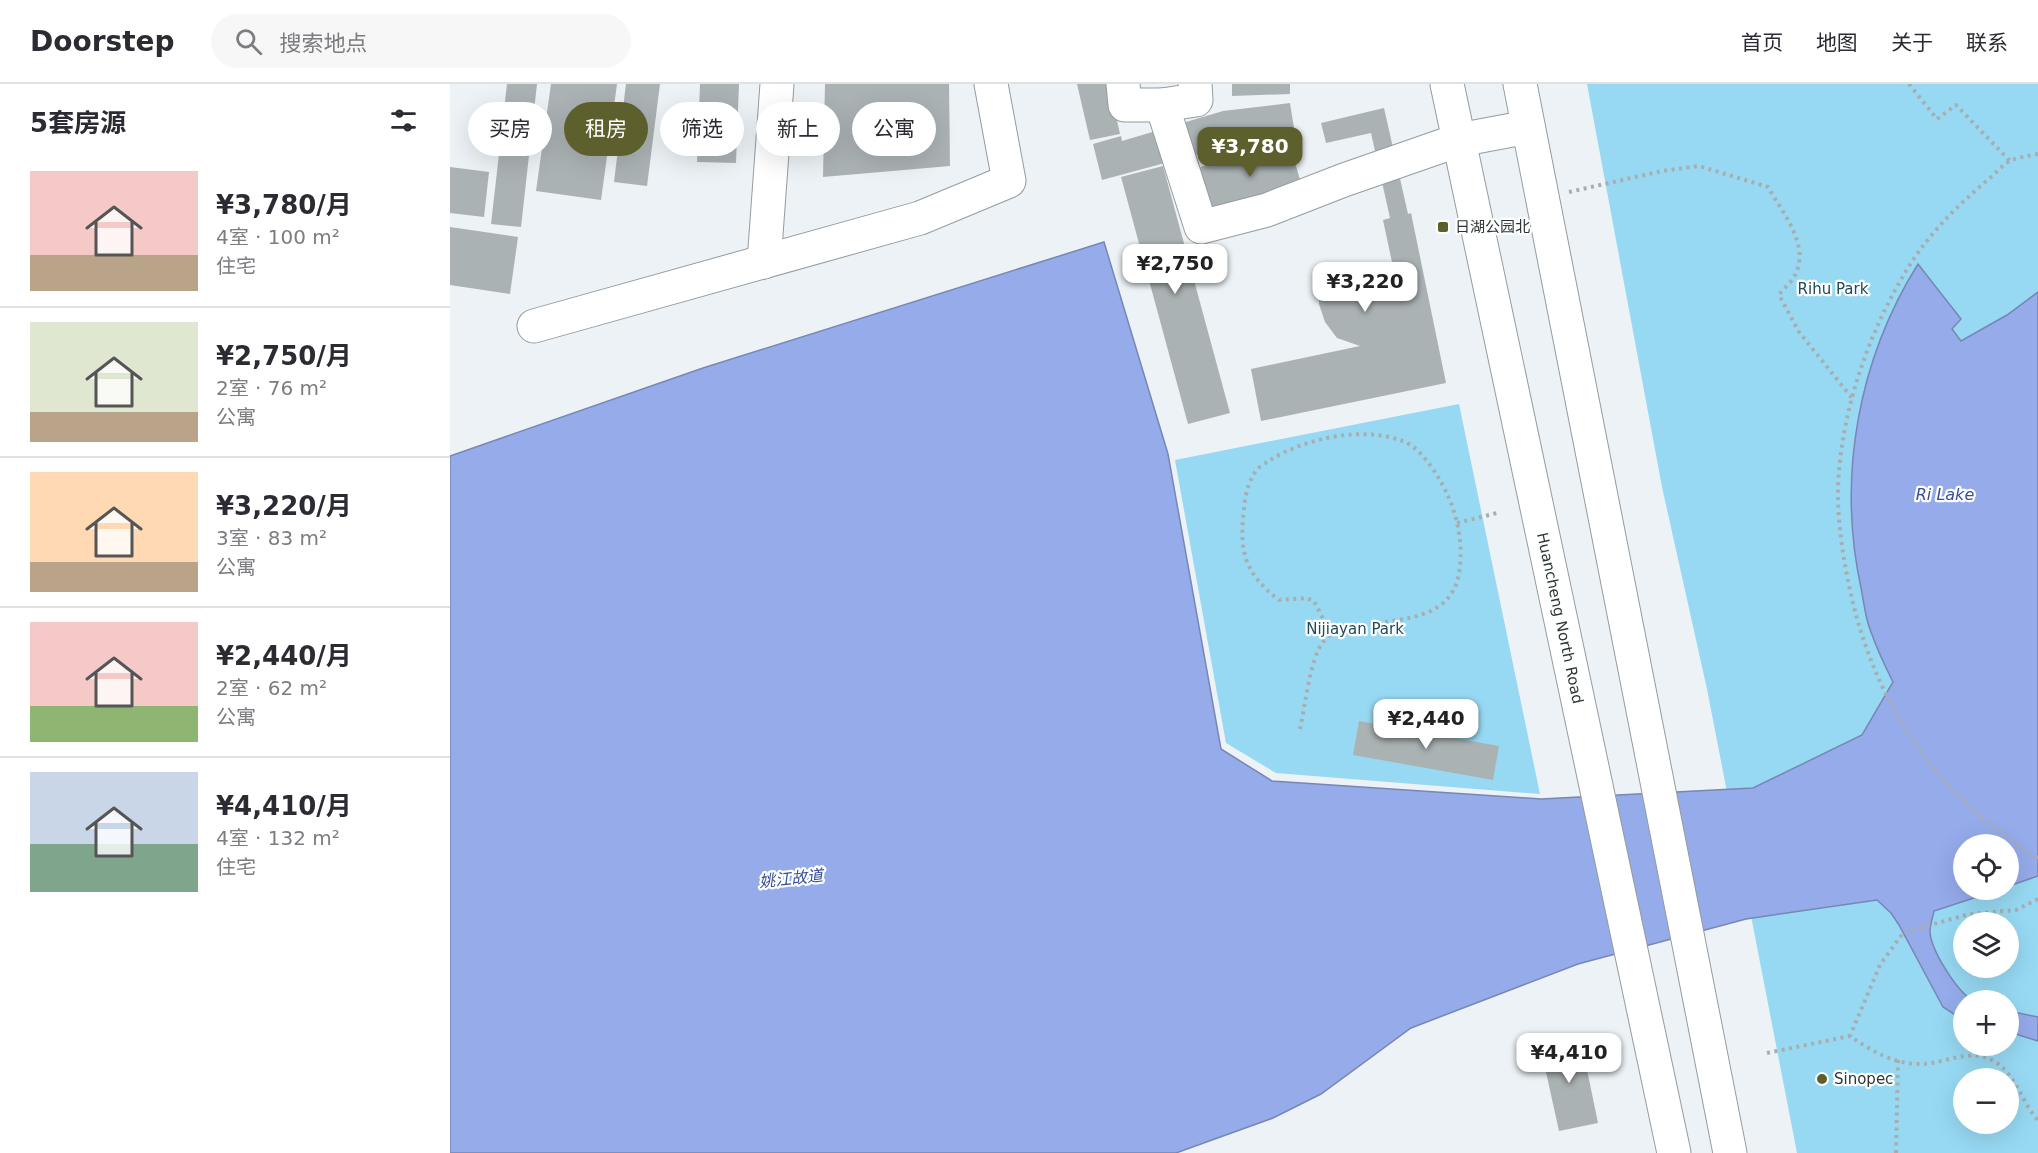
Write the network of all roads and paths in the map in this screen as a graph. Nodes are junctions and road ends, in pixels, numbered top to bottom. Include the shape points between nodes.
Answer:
1 (777, 84) edge
2 (991, 84) edge
3 (1123, 84) edge
4 (1195, 84) edge
5 (1447, 84) edge
6 (1520, 84) edge
7 (1909, 84) edge
8 (1162, 105) junction
9 (1528, 128) junction
10 (1459, 140) junction
11 (2038, 154) edge
12 (2010, 161) junction
13 (1542, 200) junction
14 (764, 262) junction
15 (534, 326) dead end
16 (1853, 399) junction
17 (1497, 513) dead end
18 (1457, 523) junction
19 (1331, 634) junction
20 (1300, 729) dead end
21 (2038, 858) edge
22 (2038, 899) edge
23 (1850, 1036) junction
24 (1767, 1053) dead end
25 (1898, 1060) junction
26 (2038, 1119) edge
27 (1674, 1153) edge
28 (1730, 1153) edge
29 (1896, 1153) edge

1 - 14 main road
2 - 14 main road via 1010,181 920,218
3 - 8 main road via 1125,105
4 - 8 main road via 1196,100
5 - 10 main road, Huancheng North Road
6 - 9 main road
7 - 12 path via 1937,119 1956,105
8 - 10 main road via 1202,226 1267,210
9 - 10 main road
9 - 13 main road
10 - 27 main road, Huancheng North Road
11 - 12 path
12 - 16 path via 1965,200 1918,251 1887,302 1863,360
13 - 16 path via 1699,166 1768,187 1798,239 1795,276 1779,295 1799,332
13 - 28 main road
14 - 15 main road
16 - 21 path via 1839,471 1840,534 1849,587 1878,682 1902,726 1974,811
17 - 18 path
18 - 19 path via 1457,582 1443,604 1427,613
18 - 19 path via 1438,474 1407,443 1379,435 1341,436 1288,449 1256,470 1245,494 1240,540 1245,560 1266,590 1279,600 1314,601
19 - 20 path via 1322,642 1311,675
22 - 23 path via 2016,910 1969,914 1903,933 1880,965
23 - 24 path
23 - 25 path via 1879,1056
25 - 26 path via 1930,1064 1968,1055 1993,1060 2011,1077
25 - 29 path

